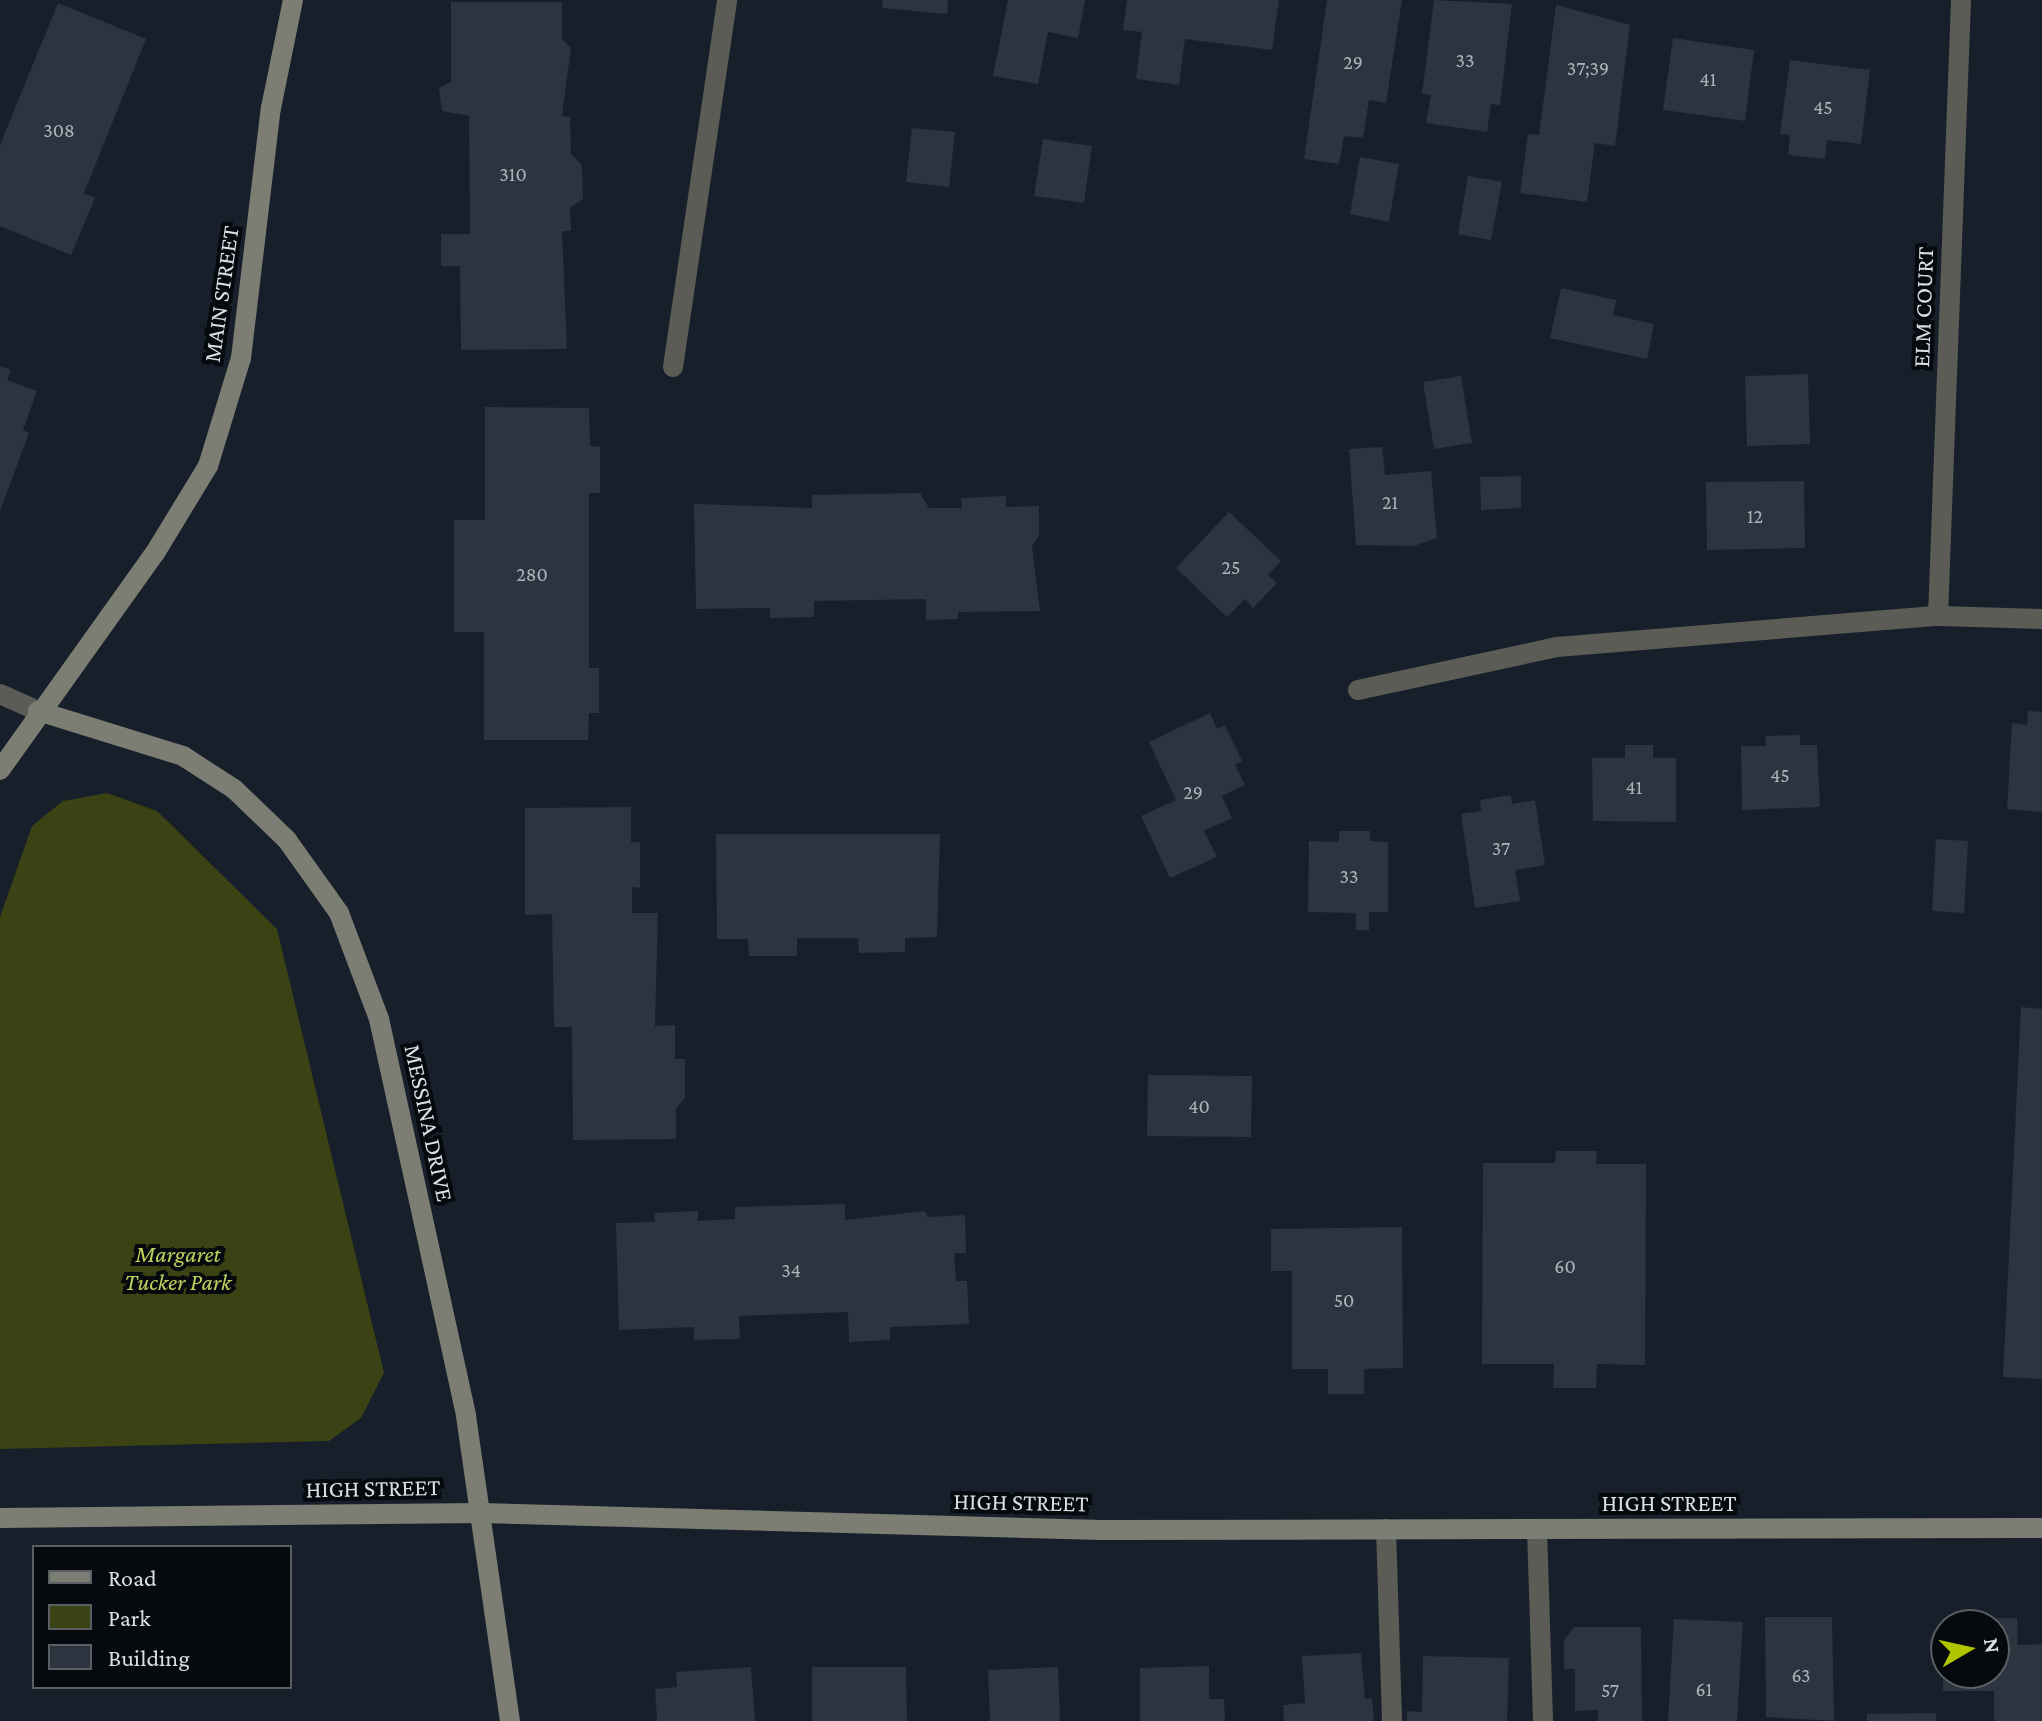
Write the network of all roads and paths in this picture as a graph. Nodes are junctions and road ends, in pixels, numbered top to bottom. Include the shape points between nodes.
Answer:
1 (293, 0) edge
2 (727, 0) edge
3 (1961, 0) edge
4 (673, 367) dead end
5 (1938, 616) junction
6 (2042, 619) edge
7 (1358, 690) dead end
8 (0, 694) edge
9 (38, 711) junction
10 (0, 770) edge
11 (481, 1513) junction
12 (0, 1518) edge
13 (2042, 1528) edge
14 (1386, 1529) junction
15 (1537, 1529) junction
16 (510, 1721) edge
17 (1392, 1721) edge
18 (1543, 1721) edge

1 - 9 main road, MAIN STREET via 271,108 241,358 208,466 155,553
2 - 4 street
3 - 5 street, ELM COURT
5 - 6 street
5 - 7 street via 1557,647
8 - 9 street
9 - 10 main road, MAIN STREET
9 - 11 main road, MESSINA DRIVE via 183,756 234,789 287,840 339,913 379,1019 466,1416
11 - 12 main road, HIGH STREET
11 - 14 main road, HIGH STREET via 990,1528
11 - 16 main road, MESSINA DRIVE
13 - 15 main road, HIGH STREET
14 - 15 main road, HIGH STREET
14 - 17 street
15 - 18 street

